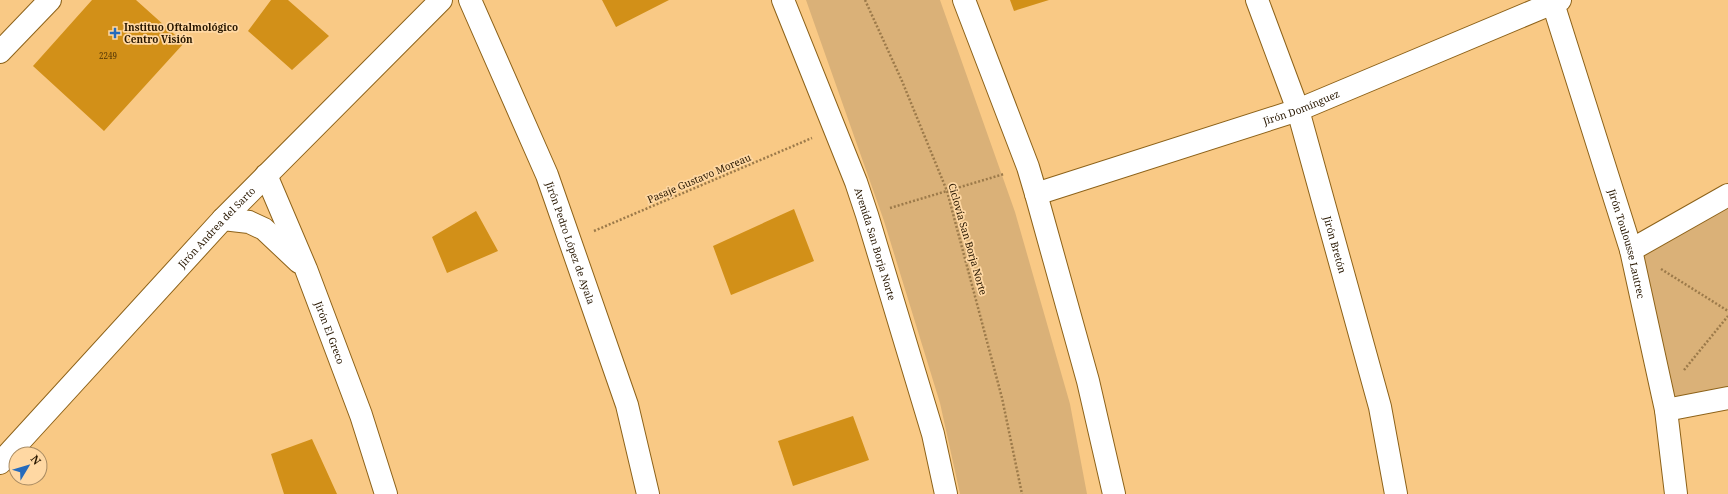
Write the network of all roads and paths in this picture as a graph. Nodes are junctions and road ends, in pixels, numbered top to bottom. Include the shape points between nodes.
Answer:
1 (50, 0) edge
2 (441, 0) edge
3 (470, 0) edge
4 (784, 0) edge
5 (865, 0) edge
6 (964, 0) edge
7 (1257, 0) edge
8 (1555, 1) edge
9 (0, 52) edge
10 (1298, 110) junction
11 (835, 129) junction
12 (1028, 167) junction
13 (266, 175) junction
14 (947, 191) junction
15 (1036, 194) junction
16 (1728, 195) edge
17 (867, 215) junction
18 (224, 219) junction
19 (570, 241) junction
20 (1631, 250) junction
21 (306, 269) junction
22 (1728, 311) edge
23 (1728, 316) edge
24 (1728, 398) edge
25 (1665, 403) junction
26 (0, 463) edge
27 (386, 494) edge
28 (648, 494) edge
29 (946, 494) edge
30 (1022, 494) edge
31 (1114, 494) edge
32 (1396, 494) edge
33 (1676, 494) edge

1 - 9 street
2 - 13 street, Jirón Andrea del Sarto
3 - 19 street, Jirón Pedro López de Ayala via 547,175
4 - 11 street, Avenida San Borja Norte
5 - 14 path, Ciclovía San Borja Norte via 902,81
6 - 12 street
7 - 10 street, Jirón Bretón
8 - 10 street, Jirón Domínguez
8 - 20 street, Jirón Toulousse Lautrec
10 - 15 street, Jirón Domínguez
10 - 32 street, Jirón Bretón via 1380,407
11 - 17 street, Avenida San Borja Norte
11 - 19 path, Pasaje Gustavo Moreau
12 - 14 path
12 - 15 street
13 - 18 street, Jirón Andrea del Sarto
13 - 21 street, Jirón El Greco
14 - 17 path
14 - 30 path, Ciclovía San Borja Norte via 1002,398
15 - 31 street via 1088,380
16 - 20 street
17 - 29 street, Avenida San Borja Norte via 933,434
18 - 21 street via 249,222 264,229
18 - 26 street, Jirón Andrea del Sarto
19 - 28 street, Jirón Pedro López de Ayala via 627,405
20 - 22 path
20 - 25 street, Jirón Toulousse Lautrec
21 - 27 street, Jirón El Greco via 361,414
23 - 25 path
24 - 25 street
25 - 33 street, Jirón Toulousse Lautrec

